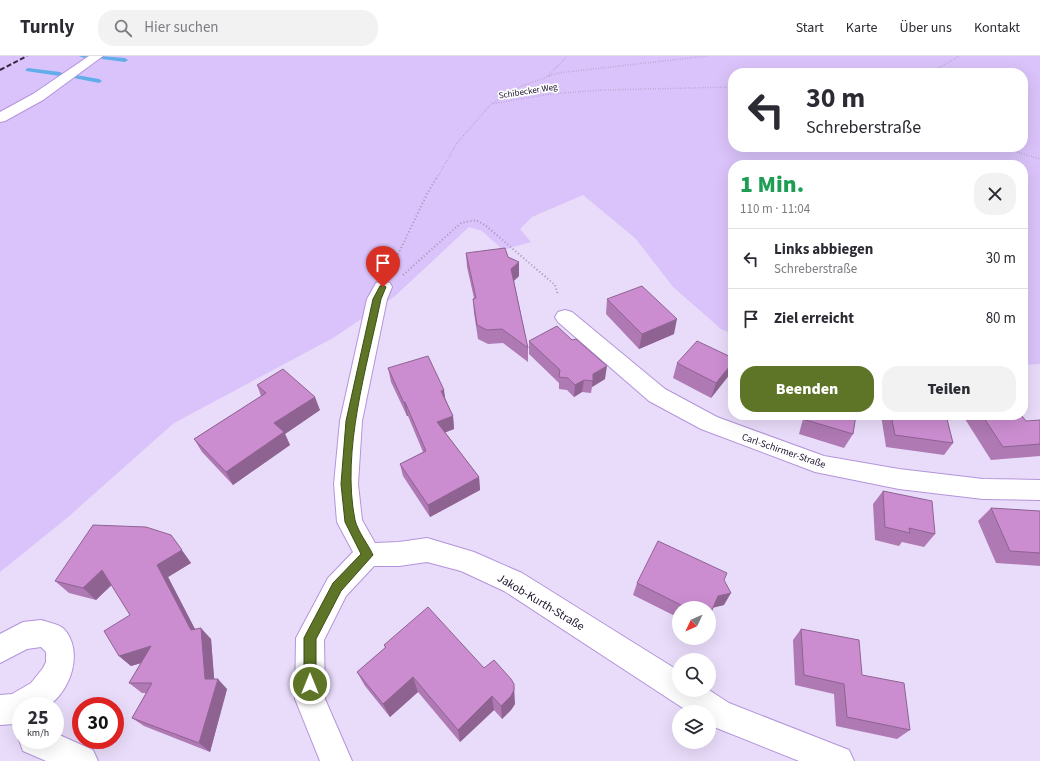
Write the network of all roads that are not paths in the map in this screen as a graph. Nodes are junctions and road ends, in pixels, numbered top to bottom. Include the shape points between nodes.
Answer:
1 (97, 56) edge
2 (0, 118) edge
3 (380, 293) road end
4 (565, 317) road end
5 (1040, 490) edge
6 (368, 555) junction
7 (0, 649) edge
8 (672, 684) edge
9 (36, 697) edge
10 (693, 697) edge
11 (55, 749) edge
12 (82, 761) edge
13 (336, 761) edge
14 (838, 761) edge

1 - 2 street via 38,97
3 - 6 street via 351,421 346,484 350,522
4 - 5 street, Carl-Schirmer-Straße via 657,395 709,423 823,465 892,478 982,489
6 - 8 street, Jakob-Kurth-Straße via 427,550 465,560 513,582
6 - 13 street via 337,587 310,638 310,699
7 - 9 street via 26,634 40,633 51,636 59,644 62,655 59,668 53,680
10 - 14 street via 719,714
11 - 12 street

